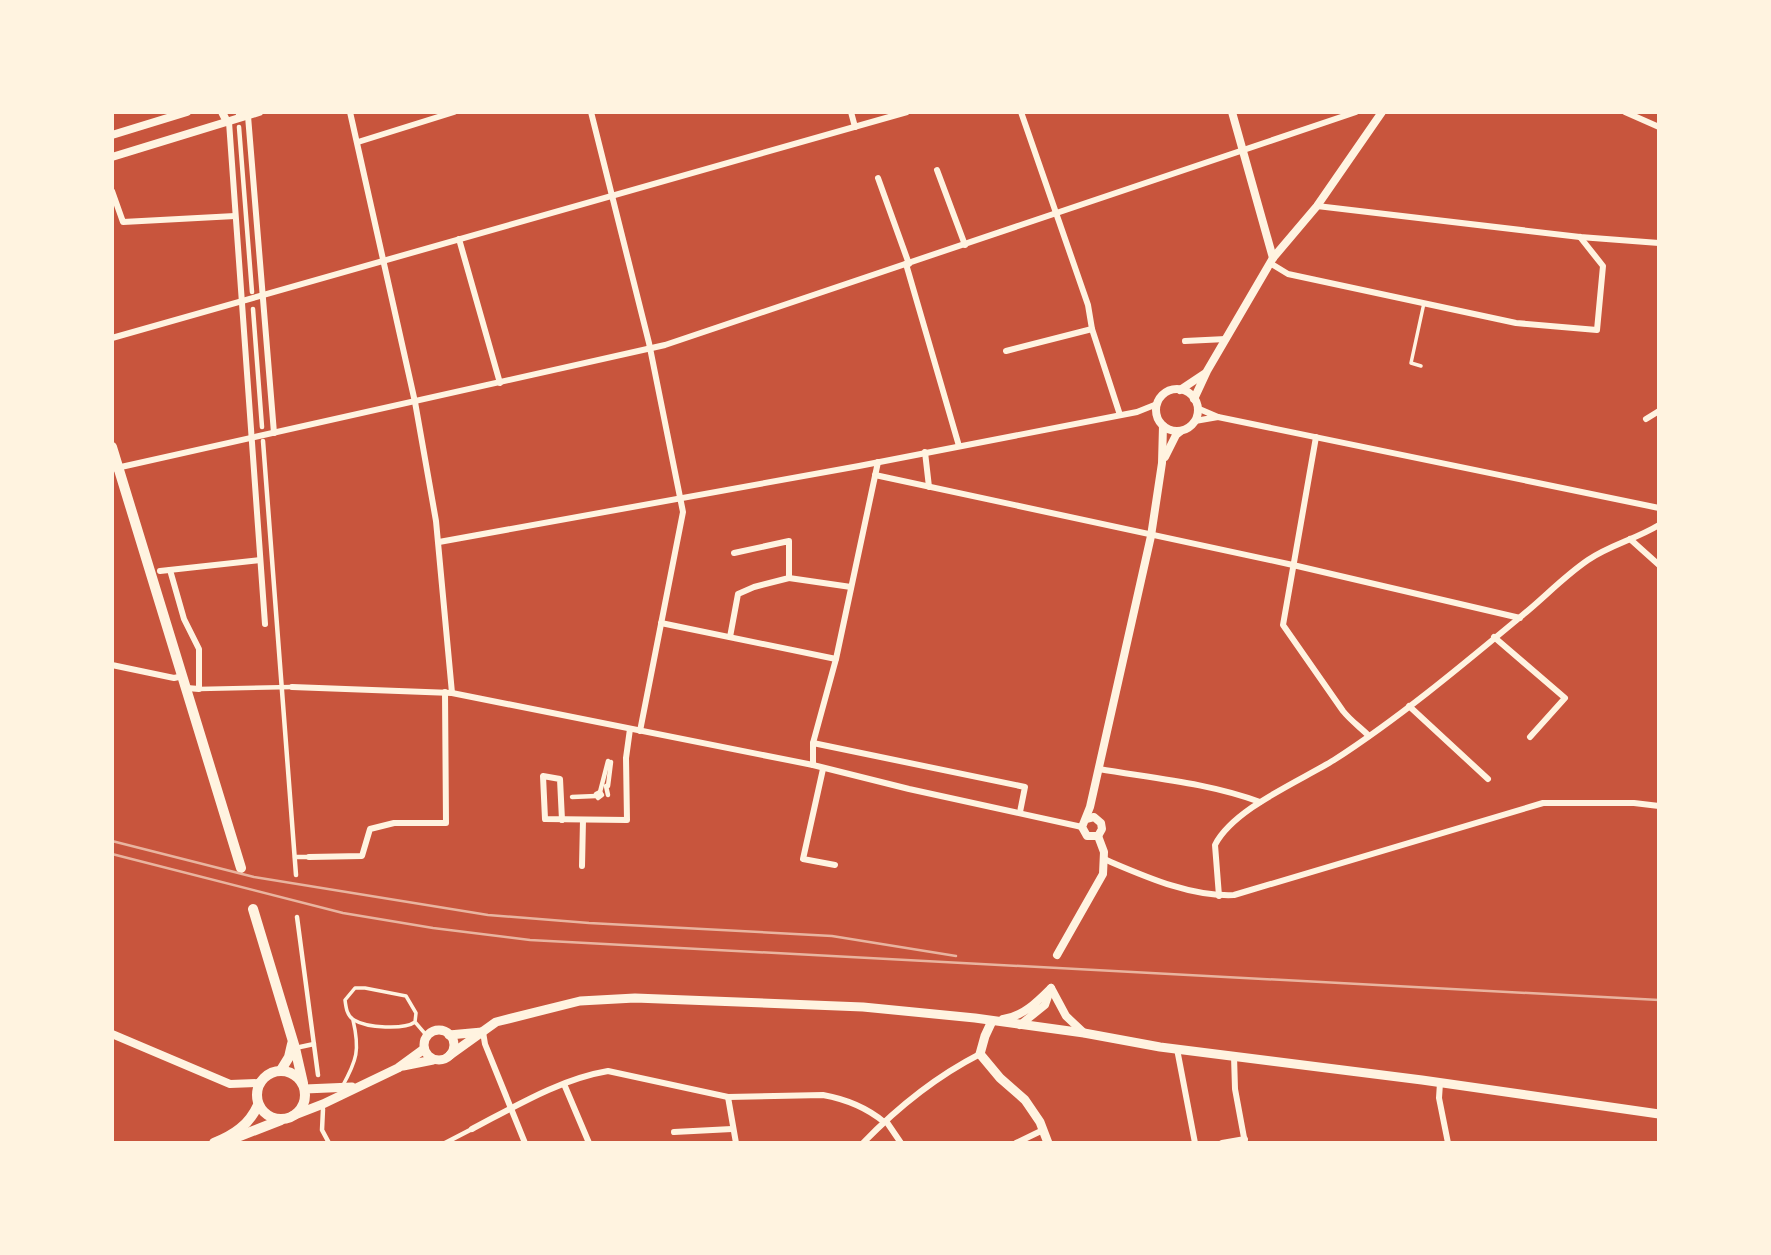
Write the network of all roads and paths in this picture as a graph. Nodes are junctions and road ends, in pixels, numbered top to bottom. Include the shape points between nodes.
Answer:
1 (187, 112) edge
2 (222, 112) edge
3 (350, 112) edge
4 (454, 112) edge
5 (591, 112) edge
6 (850, 112) edge
7 (907, 112) edge
8 (1021, 112) edge
9 (1232, 112) edge
10 (1356, 112) edge
11 (1382, 112) edge
12 (1625, 112) edge
13 (252, 114) edge
14 (228, 122) junction
15 (239, 127) dead end
16 (855, 127) junction
17 (1659, 127) edge
18 (112, 135) edge
19 (358, 142) junction
20 (1242, 149) junction
21 (112, 157) edge
22 (937, 170) dead end
23 (878, 178) dead end
24 (112, 191) edge
25 (612, 196) junction
26 (1317, 206) junction
27 (1057, 213) junction
28 (235, 216) junction
29 (1580, 237) junction
30 (459, 239) junction
31 (1659, 243) edge
32 (965, 245) junction
33 (384, 260) junction
34 (1271, 261) junction
35 (907, 264) junction
36 (252, 292) dead end
37 (263, 295) junction
38 (242, 301) junction
39 (1424, 303) junction
40 (253, 309) dead end
41 (1092, 329) junction
42 (112, 338) edge
43 (1226, 339) junction
44 (1185, 341) dead end
45 (650, 349) junction
46 (1006, 351) dead end
47 (1421, 366) dead end
48 (1207, 371) junction
49 (500, 383) junction
50 (1180, 390) junction
51 (1194, 399) junction
52 (415, 402) junction
53 (1157, 404) junction
54 (1197, 408) junction
55 (1659, 411) edge
56 (1120, 415) junction
57 (1217, 416) junction
58 (1646, 419) dead end
59 (1195, 421) junction
60 (1164, 426) junction
61 (262, 427) dead end
62 (1181, 431) junction
63 (274, 433) junction
64 (1316, 437) junction
65 (251, 438) junction
66 (263, 441) dead end
67 (959, 446) junction
68 (112, 447) edge
69 (925, 453) junction
70 (878, 462) junction
71 (1162, 463) junction
72 (115, 468) edge
73 (875, 475) junction
74 (929, 487) junction
75 (681, 499) junction
76 (1659, 508) edge
77 (1659, 525) edge
78 (1151, 536) junction
79 (1630, 539) junction
80 (439, 542) junction
81 (734, 553) dead end
82 (260, 560) junction
83 (1293, 565) junction
84 (1659, 565) edge
85 (170, 570) junction
86 (160, 571) dead end
87 (789, 579) junction
88 (851, 587) junction
89 (1520, 618) junction
90 (661, 623) junction
91 (265, 624) dead end
92 (730, 637) junction
93 (1494, 637) junction
94 (836, 659) junction
95 (112, 665) edge
96 (183, 676) junction
97 (282, 687) junction
98 (292, 687) joint
99 (187, 688) junction
100 (199, 689) junction
101 (449, 693) junction
102 (1409, 706) junction
103 (630, 729) junction
104 (640, 731) junction
105 (1369, 736) junction
106 (1530, 737) dead end
107 (813, 743) junction
108 (609, 761) dead end
109 (813, 765) junction
110 (823, 769) junction
111 (1099, 769) junction
112 (1488, 779) dead end
113 (1095, 787) junction
114 (603, 793) junction
115 (572, 797) dead end
116 (1260, 802) junction
117 (1659, 806) edge
118 (599, 807) dead end
119 (1020, 812) junction
120 (1097, 818) junction
121 (562, 820) junction
122 (583, 820) junction
123 (1084, 823) junction
124 (1098, 836) junction
125 (309, 857) joint
126 (295, 858) junction
127 (1108, 861) junction
128 (835, 865) dead end
129 (582, 866) dead end
130 (241, 868) dead end
131 (296, 875) dead end
132 (1219, 896) junction
133 (253, 909) dead end
134 (297, 917) dead end
135 (1057, 955) dead end
136 (1051, 988) junction
137 (353, 1020) junction
138 (992, 1021) junction
139 (415, 1022) junction
140 (1020, 1025) junction
141 (484, 1032) junction
142 (1084, 1033) junction
143 (112, 1034) edge
144 (449, 1035) junction
145 (427, 1036) junction
146 (296, 1044) junction
147 (314, 1044) junction
148 (424, 1049) junction
149 (1177, 1049) junction
150 (980, 1054) junction
151 (450, 1055) junction
152 (1234, 1056) junction
153 (433, 1060) junction
154 (398, 1068) junction
155 (281, 1070) junction
156 (318, 1074) dead end
157 (259, 1083) junction
158 (1440, 1083) junction
159 (564, 1084) junction
160 (304, 1086) junction
161 (357, 1086) junction
162 (341, 1087) junction
163 (728, 1097) junction
164 (258, 1105) junction
165 (511, 1108) junction
166 (323, 1109) dead end
167 (1659, 1114) edge
168 (289, 1117) junction
169 (885, 1121) junction
170 (472, 1129) joint
171 (732, 1129) junction
172 (1043, 1130) junction
173 (674, 1132) dead end
174 (1245, 1141) edge
175 (214, 1143) edge
176 (222, 1143) edge
177 (329, 1143) edge
178 (445, 1143) edge
179 (525, 1143) edge
180 (589, 1143) edge
181 (736, 1143) edge
182 (863, 1143) edge
183 (901, 1143) edge
184 (1016, 1143) edge
185 (1048, 1143) edge
186 (1195, 1143) edge
187 (1222, 1143) edge
188 (1448, 1143) edge

1 - 18 street
2 - 14 street
3 - 19 street
4 - 19 street
5 - 25 street
6 - 16 street
7 - 16 street
8 - 27 street
9 - 20 street
10 - 20 street
11 - 26 street
12 - 17 street
13 - 14 street
13 - 37 street
14 - 21 street
14 - 28 street
15 - 36 street
16 - 25 street
19 - 33 street
20 - 27 street
20 - 34 street
22 - 32 street
23 - 35 street
24 - 28 street via 123,222
25 - 30 street
25 - 45 street
26 - 29 street
26 - 34 street
27 - 32 street
27 - 41 street
28 - 38 street
29 - 31 street
29 - 39 street via 1603,266 1597,330 1516,323
30 - 33 street
30 - 49 street
32 - 35 street
33 - 37 street
33 - 52 street
34 - 39 street via 1288,274
34 - 43 street
35 - 45 street
35 - 67 street
37 - 38 street
37 - 63 street
38 - 42 street
38 - 65 street
39 - 47 lane via 1411,363
40 - 61 street
41 - 46 street
41 - 56 street
43 - 44 street
43 - 48 street
45 - 49 street
45 - 75 street
48 - 50 street
48 - 51 street
49 - 52 street
50 - 51 street
50 - 53 street via 1167,392
51 - 54 street
52 - 63 street
52 - 80 street
53 - 56 street
53 - 60 street via 1157,416
54 - 57 street
54 - 59 street
55 - 58 street
56 - 67 street
57 - 59 street
57 - 64 street
59 - 62 street
60 - 62 street
60 - 71 street
62 - 71 street
63 - 65 street
64 - 76 street
64 - 83 street
65 - 72 street
65 - 82 street
66 - 97 street
67 - 69 street
68 - 72 main road
69 - 70 street
69 - 74 street
70 - 73 street
70 - 75 street
71 - 78 street
72 - 96 main road
73 - 74 street
73 - 88 street
74 - 78 street
75 - 80 street
75 - 90 street via 683,522
77 - 79 street
78 - 83 street
78 - 111 street
79 - 84 street
79 - 89 street via 1612,545 1565,576
80 - 101 street
81 - 87 street via 789,541
82 - 85 street
82 - 91 street
83 - 89 street
83 - 105 street via 1283,625 1352,723
85 - 86 street
85 - 100 street via 198,649
87 - 88 street
87 - 92 street via 738,594
88 - 94 street
89 - 93 street
90 - 92 street
90 - 104 street
92 - 94 street
93 - 102 street
93 - 106 street via 1565,698
94 - 107 street
95 - 96 street
96 - 99 main road
97 - 98 street
97 - 100 street
97 - 126 street
98 - 101 street
99 - 100 street
99 - 130 main road
101 - 103 street
101 - 125 street via 446,823 383,824 370,829 362,856
102 - 105 street
102 - 112 street
103 - 104 street
103 - 122 street via 627,820
104 - 109 street
105 - 116 street
107 - 109 street
107 - 119 street via 1025,787
108 - 114 street
109 - 110 street
110 - 119 street
110 - 128 street via 803,859
111 - 113 street
111 - 116 street via 1180,782
113 - 120 street
113 - 123 street
114 - 115 street
114 - 118 street
116 - 132 street via 1215,845
117 - 132 street via 1543,803
119 - 123 street
120 - 123 street
120 - 124 street via 1102,826
121 - 121 street via 560,779 543,776 545,819
121 - 122 street
122 - 129 street
123 - 124 street via 1087,836
124 - 127 street
125 - 126 street
126 - 131 street
127 - 132 street via 1177,887
127 - 135 street
133 - 146 main road
134 - 147 street
136 - 138 street via 1018,1015
136 - 140 street via 1045,1005
136 - 142 street via 1066,1016
137 - 139 lane via 399,1028
137 - 139 lane via 345,1000 355,988 365,988 406,996 416,1013
137 - 162 lane via 358,1044 355,1065
138 - 140 main road
138 - 141 main road via 872,1007 609,998 496,1022
138 - 150 main road
139 - 145 lane
140 - 142 main road
141 - 144 main road
141 - 151 main road
141 - 165 street
142 - 149 main road
143 - 157 street via 234,1085
144 - 145 main road via 441,1031
144 - 151 main road via 454,1045
145 - 148 main road
146 - 147 street
146 - 155 main road
146 - 160 main road
147 - 156 street
148 - 153 main road
148 - 154 main road
149 - 152 main road
149 - 186 street
150 - 169 street
150 - 172 main road via 1025,1100
151 - 153 main road
152 - 158 main road
152 - 174 street
153 - 154 main road
154 - 161 main road
155 - 157 main road via 268,1073
155 - 160 main road via 291,1072
157 - 164 main road
158 - 167 main road
158 - 188 street
159 - 163 street via 608,1071
159 - 165 street
159 - 180 street
160 - 162 main road
160 - 168 main road via 304,1102
161 - 162 main road
161 - 168 main road
163 - 169 street via 823,1095 851,1102
163 - 171 street
164 - 168 main road via 272,1118
164 - 175 main road via 241,1129
165 - 170 street
165 - 179 street
166 - 177 street via 322,1130
168 - 176 main road
169 - 182 street
169 - 183 street
170 - 178 street
171 - 173 street
171 - 181 street
172 - 184 street
172 - 185 main road
174 - 187 street

